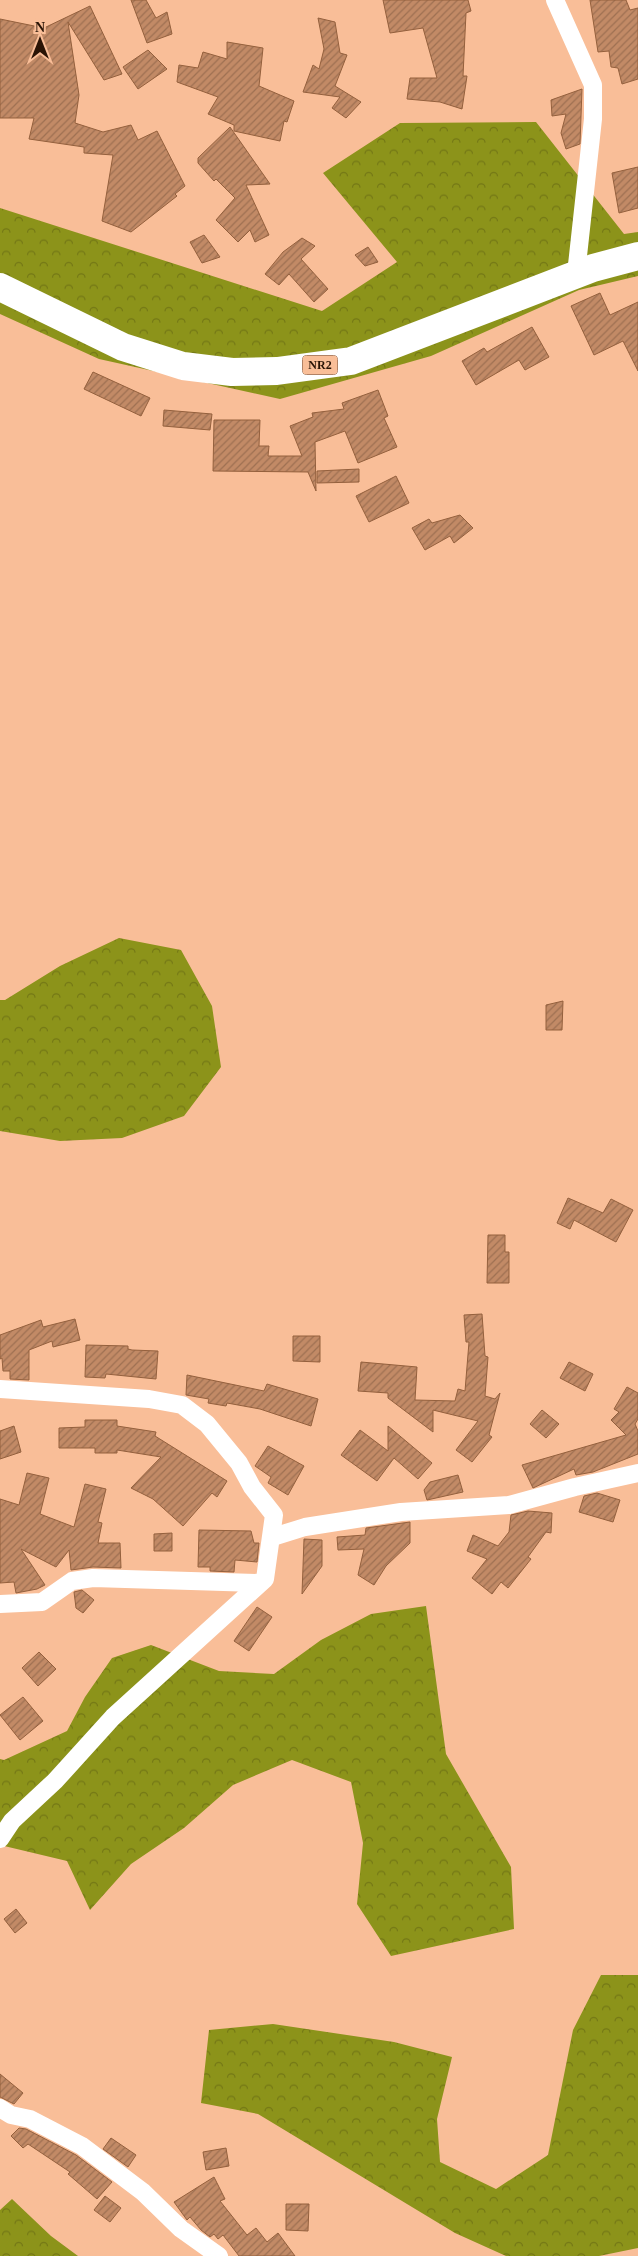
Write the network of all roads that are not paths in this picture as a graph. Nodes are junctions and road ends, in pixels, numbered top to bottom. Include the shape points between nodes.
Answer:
1 (555, 0) edge
2 (638, 256) edge
3 (576, 274) junction
4 (0, 287) edge
5 (0, 1389) edge
6 (638, 1473) edge
7 (273, 1536) junction
8 (259, 1583) junction
9 (0, 1604) edge
10 (0, 1839) edge
11 (0, 2108) edge
12 (219, 2256) edge

1 - 3 street via 593,85 593,119
2 - 3 highway, NR2
3 - 4 highway, NR2 via 352,361 277,371 239,372 183,366 123,347
5 - 7 street via 149,1399 182,1405 207,1424 239,1463 274,1515
6 - 7 street via 508,1505 401,1512 305,1526
7 - 8 street via 265,1579
8 - 9 street via 92,1578 72,1581 42,1602
8 - 10 street via 113,1717 55,1781 12,1821
11 - 12 street via 11,2116 30,2119 82,2146 143,2192 181,2229

